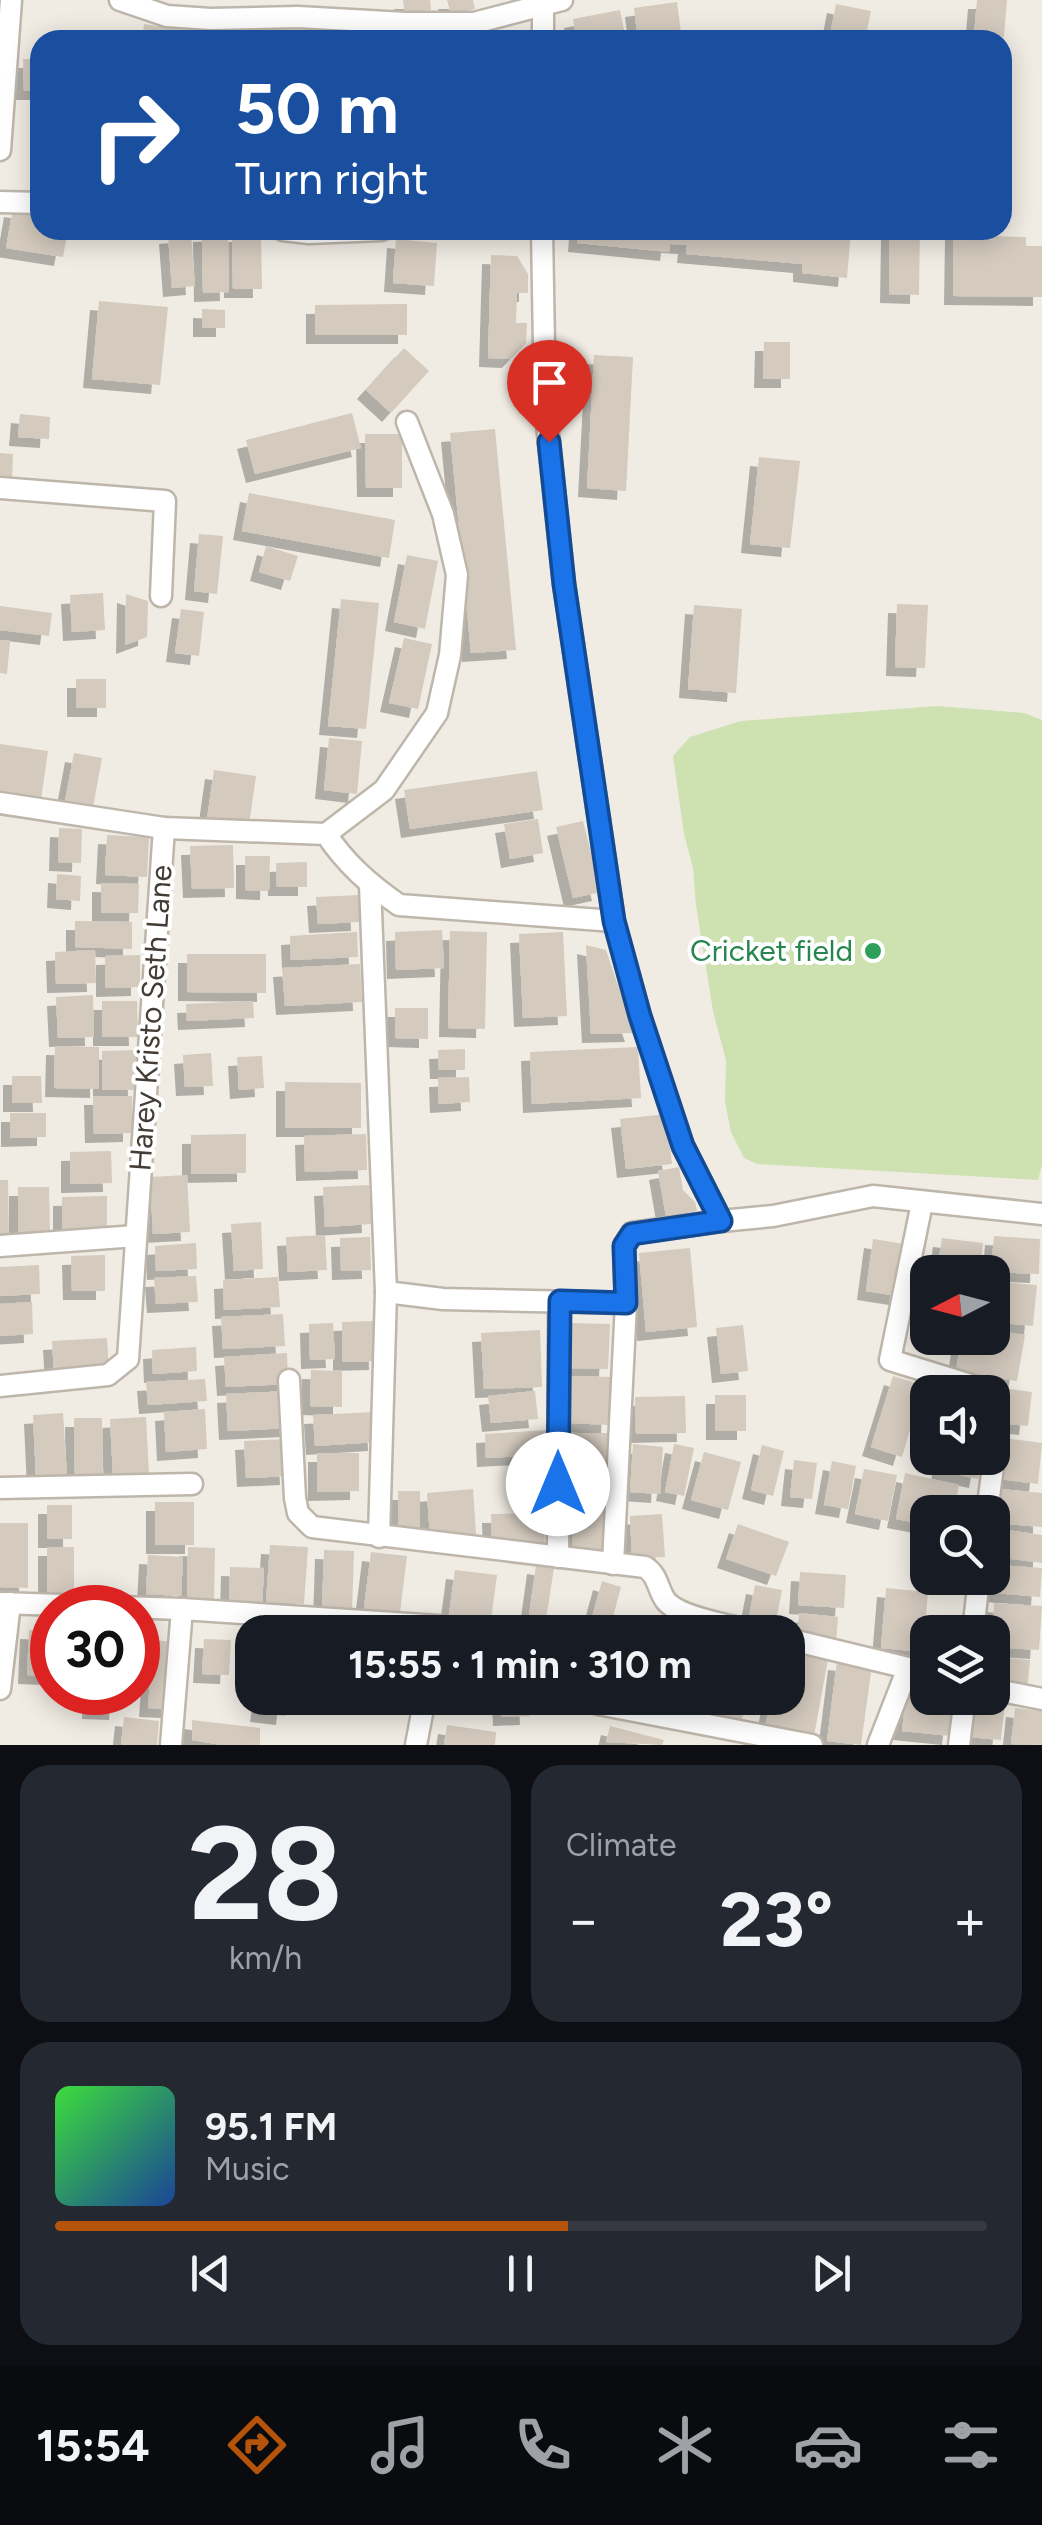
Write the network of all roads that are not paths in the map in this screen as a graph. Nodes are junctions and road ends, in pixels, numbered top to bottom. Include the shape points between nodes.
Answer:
1 (11, 0) edge
2 (120, 0) edge
3 (552, 2) edge
4 (297, 8) edge
5 (463, 30) edge
6 (476, 30) edge
7 (545, 30) edge
8 (0, 150) edge
9 (0, 202) edge
10 (30, 203) edge
11 (542, 240) edge
12 (407, 422) dead end
13 (0, 488) edge
14 (162, 596) dead end
15 (0, 803) edge
16 (164, 828) junction
17 (326, 834) junction
18 (370, 886) junction
19 (614, 921) junction
20 (922, 1203) junction
21 (1042, 1214) edge
22 (721, 1221) junction
23 (136, 1236) junction
24 (0, 1246) edge
25 (386, 1292) junction
26 (560, 1301) junction
27 (626, 1303) junction
28 (938, 1375) edge
29 (289, 1380) dead end
30 (0, 1386) edge
31 (192, 1484) dead end
32 (0, 1488) edge
33 (379, 1538) junction
34 (558, 1558) junction
35 (613, 1564) junction
36 (5, 1603) edge
37 (182, 1609) junction
38 (259, 1615) edge
39 (693, 1615) edge
40 (805, 1644) edge
41 (910, 1668) edge
42 (910, 1685) edge
43 (0, 1689) edge
44 (1010, 1693) edge
45 (1042, 1700) edge
46 (422, 1715) edge
47 (655, 1715) edge
48 (963, 1715) edge
49 (171, 1745) edge
50 (416, 1745) edge
51 (812, 1745) edge
52 (878, 1745) edge
53 (959, 1745) edge

1 - 8 street
2 - 4 street via 167,16 211,19
3 - 6 street
3 - 7 street
4 - 5 street
9 - 10 street
11 - 19 street via 545,406
12 - 17 street via 457,575 450,655 437,714 384,790
13 - 14 street via 164,502
15 - 16 street
16 - 17 street, Harey Kristo Seth Lane
16 - 23 street, Harey Kristo Seth Lane
17 - 18 street
18 - 19 street via 399,904
18 - 25 street
19 - 22 street via 683,1146
20 - 21 street
20 - 22 street via 873,1196
20 - 28 street via 890,1360
22 - 27 street via 632,1234 624,1246
23 - 24 street
23 - 30 street, Harey Kristo Seth Lane via 128,1359 108,1375
25 - 26 street
25 - 33 street
26 - 27 street
26 - 34 street
27 - 35 street
29 - 33 street via 298,1513 312,1527
31 - 32 street
33 - 34 street
34 - 35 street
35 - 39 street via 645,1567 672,1606
36 - 37 street
36 - 43 street
37 - 38 street
37 - 49 street
40 - 41 street
42 - 52 street
44 - 45 street
46 - 50 street
47 - 51 street
48 - 53 street

